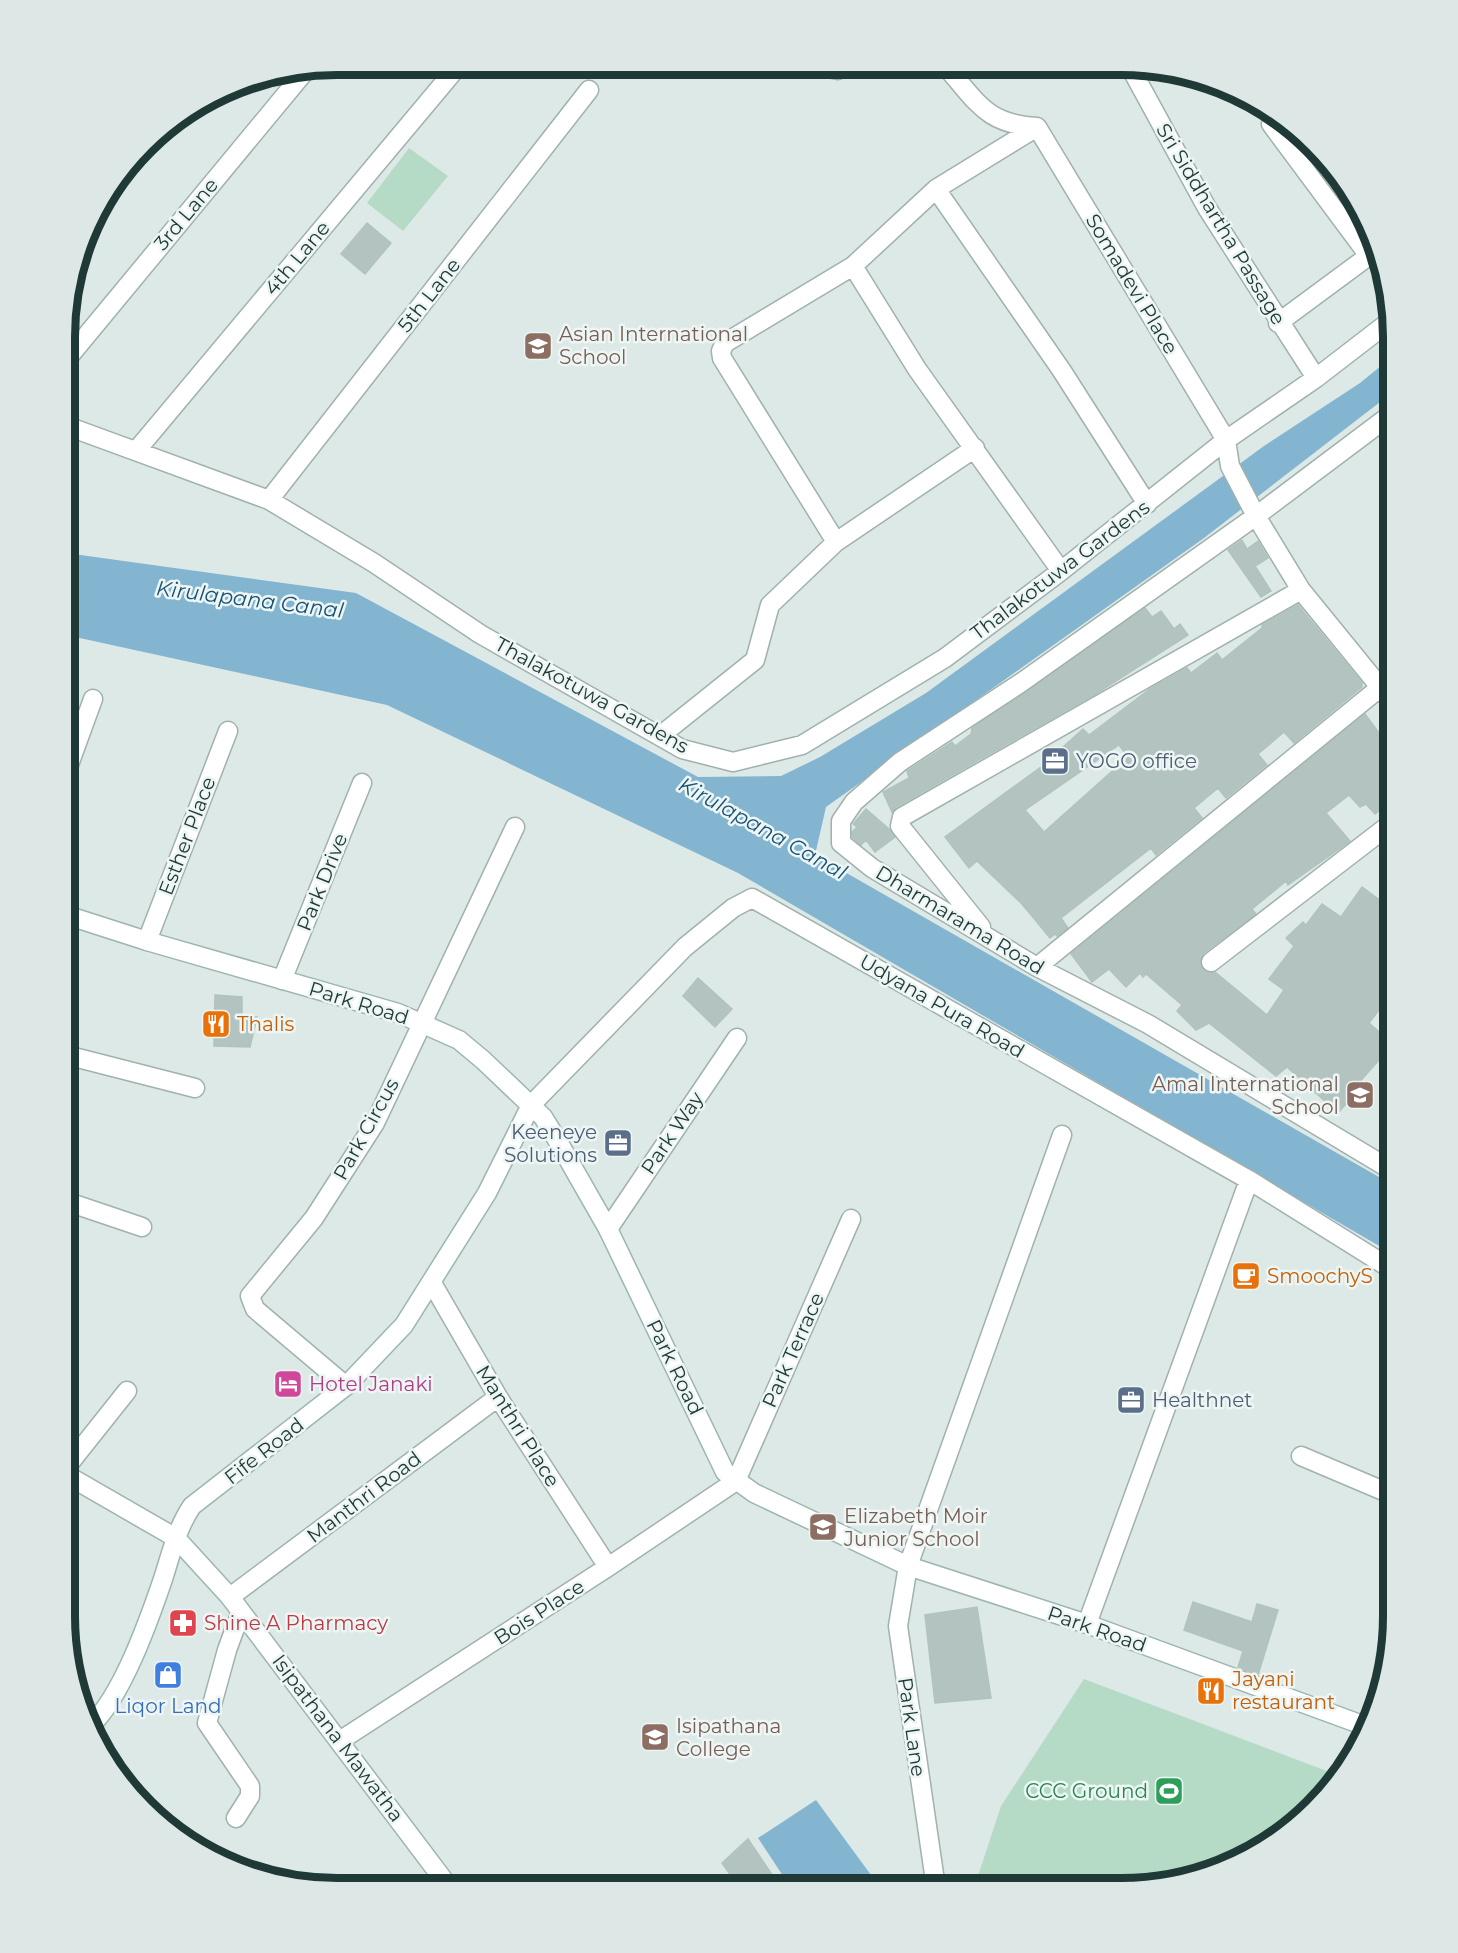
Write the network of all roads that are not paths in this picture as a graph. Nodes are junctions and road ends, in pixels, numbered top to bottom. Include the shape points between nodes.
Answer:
1 (451, 75) edge
2 (953, 75) edge
3 (1135, 76) edge
4 (300, 77) edge
5 (588, 90) dead end
6 (1271, 124) dead end
7 (1037, 128) junction
8 (936, 189) junction
9 (1368, 250) edge
10 (1370, 255) edge
11 (854, 266) junction
12 (1278, 323) junction
13 (1382, 327) edge
14 (75, 349) edge
15 (1316, 378) junction
16 (1383, 421) edge
17 (75, 429) edge
18 (1226, 440) junction
19 (975, 448) junction
20 (136, 451) junction
21 (269, 500) junction
22 (1147, 504) junction
23 (1256, 516) junction
24 (836, 542) junction
25 (1061, 571) junction
26 (1302, 590) junction
27 (1382, 686) joint
28 (93, 699) dead end
29 (228, 731) dead end
30 (660, 736) junction
31 (75, 748) edge
32 (362, 783) dead end
33 (515, 826) dead end
34 (1383, 830) edge
35 (75, 923) edge
36 (989, 938) junction
37 (147, 941) junction
38 (1211, 962) dead end
39 (1037, 967) junction
40 (282, 980) junction
41 (421, 1022) junction
42 (737, 1038) dead end
43 (75, 1057) edge
44 (195, 1088) dead end
45 (531, 1105) junction
46 (1062, 1135) dead end
47 (1383, 1165) edge
48 (1249, 1180) junction
49 (75, 1204) edge
50 (851, 1219) dead end
51 (142, 1227) dead end
52 (608, 1228) junction
53 (1383, 1264) edge
54 (432, 1283) junction
55 (346, 1386) junction
56 (127, 1391) dead end
57 (498, 1397) junction
58 (75, 1456) edge
59 (1300, 1456) dead end
60 (75, 1480) edge
61 (736, 1481) junction
62 (1383, 1491) edge
63 (176, 1538) junction
64 (908, 1566) junction
65 (608, 1567) junction
66 (236, 1605) junction
67 (1087, 1624) junction
68 (96, 1719) edge
69 (1360, 1724) edge
70 (341, 1740) junction
71 (236, 1818) dead end
72 (442, 1878) edge
73 (935, 1878) edge

1 - 20 street, 4th Lane
2 - 7 street via 992,117 1014,126
3 - 12 street, Sri Siddhartha Passage via 1207,208
4 - 14 street, 3rd Lane
5 - 21 street, 5th Lane
6 - 9 street
7 - 8 street
7 - 18 street, Somadevi Place
8 - 11 street
8 - 22 street via 1062,371
10 - 12 street
11 - 19 street via 917,369
11 - 24 street via 725,344 721,351
12 - 15 street, Sri Siddhartha Passage
13 - 15 street, Thalakotuwa Gardens
15 - 18 street, Thalakotuwa Gardens
16 - 23 street
17 - 20 street, Thalakotuwa Gardens
18 - 22 street, Thalakotuwa Gardens
18 - 23 street via 1230,466
19 - 24 street
19 - 25 street
20 - 21 street, Thalakotuwa Gardens
21 - 30 street, Thalakotuwa Gardens via 374,563 480,634
22 - 25 street, Thalakotuwa Gardens
23 - 26 street
23 - 36 street, Dharmarama Road via 1022,682 900,762 854,802 841,821 841,843 872,868
24 - 30 street via 770,605 755,660
25 - 30 street, Thalakotuwa Gardens via 945,658 802,745 733,762 682,749
26 - 27 street
26 - 36 street via 902,817 900,826
27 - 39 street
28 - 31 street
29 - 37 street, Esther Place
32 - 40 street, Park Drive
33 - 41 street, Park Circus
34 - 38 street
35 - 37 street, Park Road
36 - 39 street, Dharmarama Road
37 - 40 street, Park Road
39 - 47 street, Dharmarama Road via 1148,1024
40 - 41 street, Park Road
41 - 45 street, Park Road via 459,1040
41 - 55 street, Park Circus via 375,1123 314,1218 250,1296 255,1309
42 - 52 street, Park Way
43 - 44 street
45 - 48 street, Udyana Pura Road via 685,947 733,908 752,898
45 - 52 street, Park Road via 548,1124
45 - 54 street, Fife Road via 488,1193
46 - 64 street, Park Lane
48 - 53 street, Udyana Pura Road
48 - 67 street
49 - 51 street
50 - 61 street, Park Terrace
52 - 61 street, Park Road via 724,1472
54 - 55 street, Fife Road via 404,1324
54 - 57 street, Manthri Place
55 - 63 street, Fife Road via 192,1506
56 - 58 street
57 - 65 street, Manthri Place
57 - 66 street, Manthri Road
59 - 62 street
60 - 63 street, Isipathana Mawatha
61 - 64 street, Park Road via 819,1526
61 - 65 street, Bois Place
63 - 66 street, Isipathana Mawatha
63 - 68 street, Fife Road via 155,1602 112,1699
64 - 67 street, Park Road
64 - 73 street, Park Lane via 898,1626
65 - 70 street, Bois Place
66 - 70 street, Isipathana Mawatha
66 - 71 street via 207,1723 250,1786 250,1796
67 - 69 street, Park Road
70 - 72 street, Isipathana Mawatha

